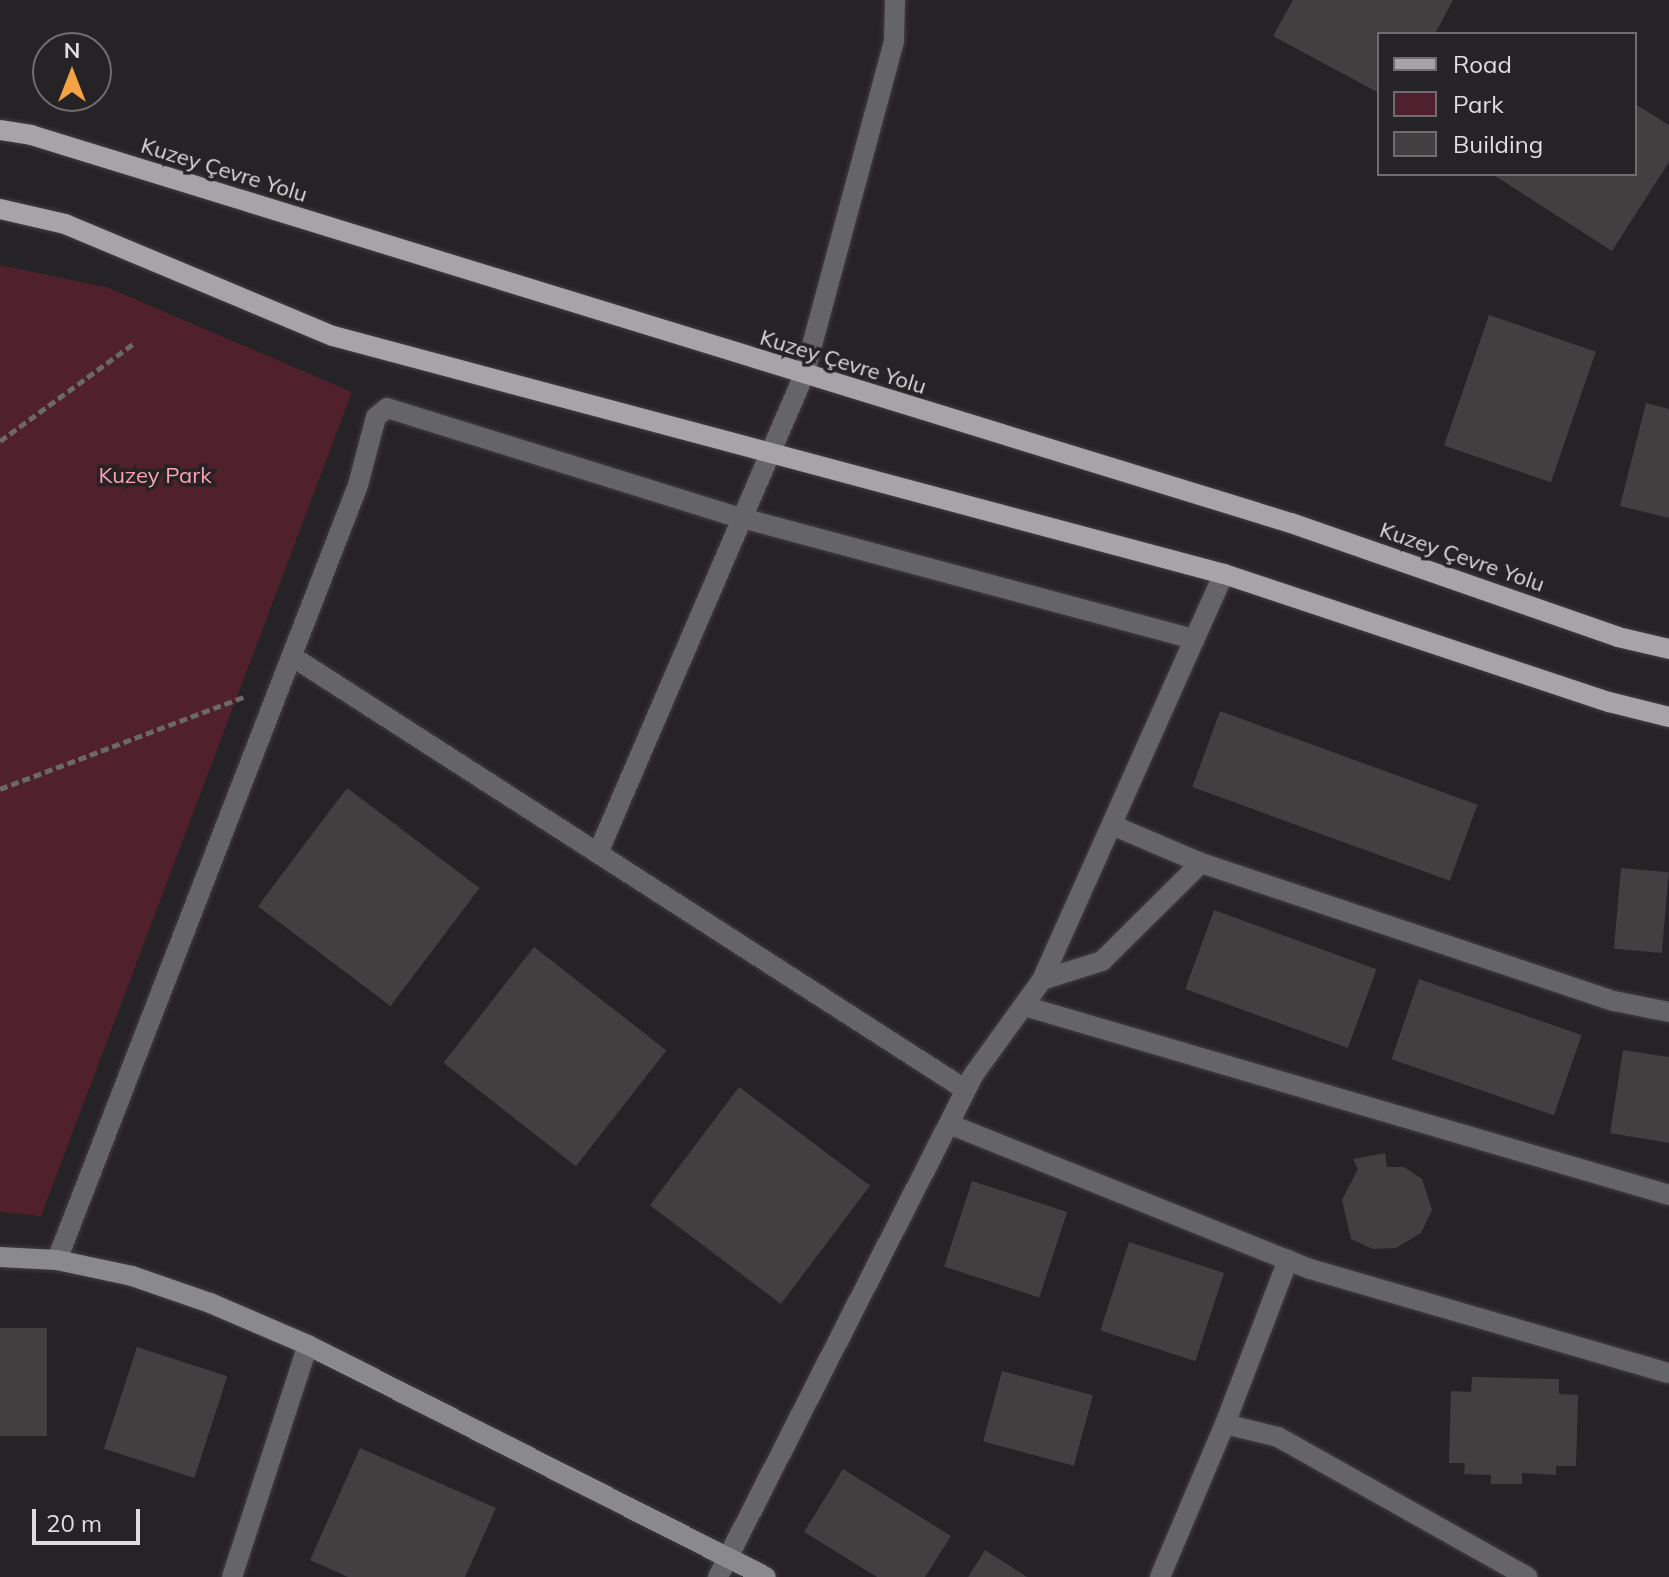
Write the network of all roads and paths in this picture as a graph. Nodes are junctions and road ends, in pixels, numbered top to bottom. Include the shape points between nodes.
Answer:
1 (895, 0) edge
2 (0, 130) edge
3 (0, 209) edge
4 (133, 344) dead end
5 (804, 375) junction
6 (0, 441) edge
7 (772, 453) junction
8 (744, 518) junction
9 (1224, 574) junction
10 (1195, 639) junction
11 (1669, 649) edge
12 (293, 657) junction
13 (283, 682) junction
14 (1669, 717) edge
15 (0, 789) edge
16 (1112, 825) junction
17 (598, 853) junction
18 (1201, 863) junction
19 (1042, 980) junction
20 (1024, 1006) junction
21 (1669, 1012) edge
22 (966, 1090) junction
23 (949, 1124) junction
24 (1669, 1195) edge
25 (0, 1257) edge
26 (57, 1260) junction
27 (1288, 1260) junction
28 (308, 1345) junction
29 (1669, 1373) edge
30 (1225, 1424) junction
31 (729, 1554) junction
32 (232, 1577) edge
33 (718, 1577) edge
34 (766, 1577) edge
35 (1160, 1577) edge
36 (1527, 1577) edge

1 - 5 street via 894,41
2 - 5 main road, Kuzey Çevre Yolu
3 - 7 main road via 65,224 333,336
4 - 6 path
5 - 7 street
5 - 11 main road, Kuzey Çevre Yolu via 1291,523 1618,637
7 - 8 street
7 - 9 main road
8 - 10 street
8 - 12 street via 387,408 376,417 358,485
8 - 17 street
9 - 10 street
9 - 14 main road
10 - 16 street
12 - 13 street
12 - 17 street
13 - 15 path
13 - 26 street
16 - 18 street
16 - 19 street
17 - 22 street
18 - 19 street via 1102,961
18 - 21 street via 1614,1001
19 - 20 street
20 - 22 street
20 - 24 street
22 - 23 street
23 - 27 street
23 - 31 street
25 - 26 street
26 - 28 street via 132,1276
27 - 29 street
27 - 30 street
28 - 31 street
28 - 32 street
30 - 35 street
30 - 36 street via 1278,1437
31 - 33 street
31 - 34 street

